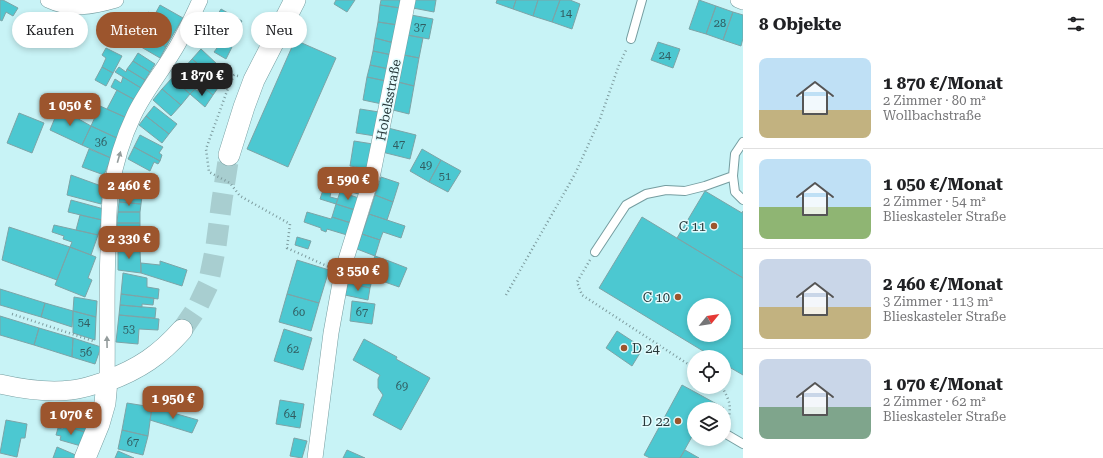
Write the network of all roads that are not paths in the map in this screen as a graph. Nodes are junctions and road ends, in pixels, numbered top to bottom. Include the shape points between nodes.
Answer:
1 (48, 0) edge
2 (116, 0) edge
3 (200, 0) edge
4 (295, 0) edge
5 (408, 0) edge
6 (642, 0) edge
7 (738, 0) edge
8 (743, 2) edge
9 (631, 39) road end
10 (743, 142) edge
11 (230, 155) tunnel mouth
12 (734, 176) junction
13 (743, 200) edge
14 (595, 252) road end
15 (182, 330) tunnel mouth
16 (107, 381) junction
17 (0, 384) edge
18 (731, 437) edge
19 (743, 444) edge
20 (85, 458) edge
21 (315, 458) edge

1 - 2 street via 64,6 80,7
16 -> 3 street via 106,295 109,222 111,190 117,164 124,140 144,96 175,51
4 - 11 main road via 254,80
5 - 21 street, Hobelsstraße via 373,174 342,272 331,333
6 - 9 lane
7 - 8 street
10 - 12 lane via 735,154
12 - 13 lane via 735,192
12 - 14 lane via 685,191 666,190 646,194 626,205
15 - 16 main road via 161,352 145,363
16 - 17 street via 70,390 46,390
16 - 20 main road via 105,404
18 - 19 lane

